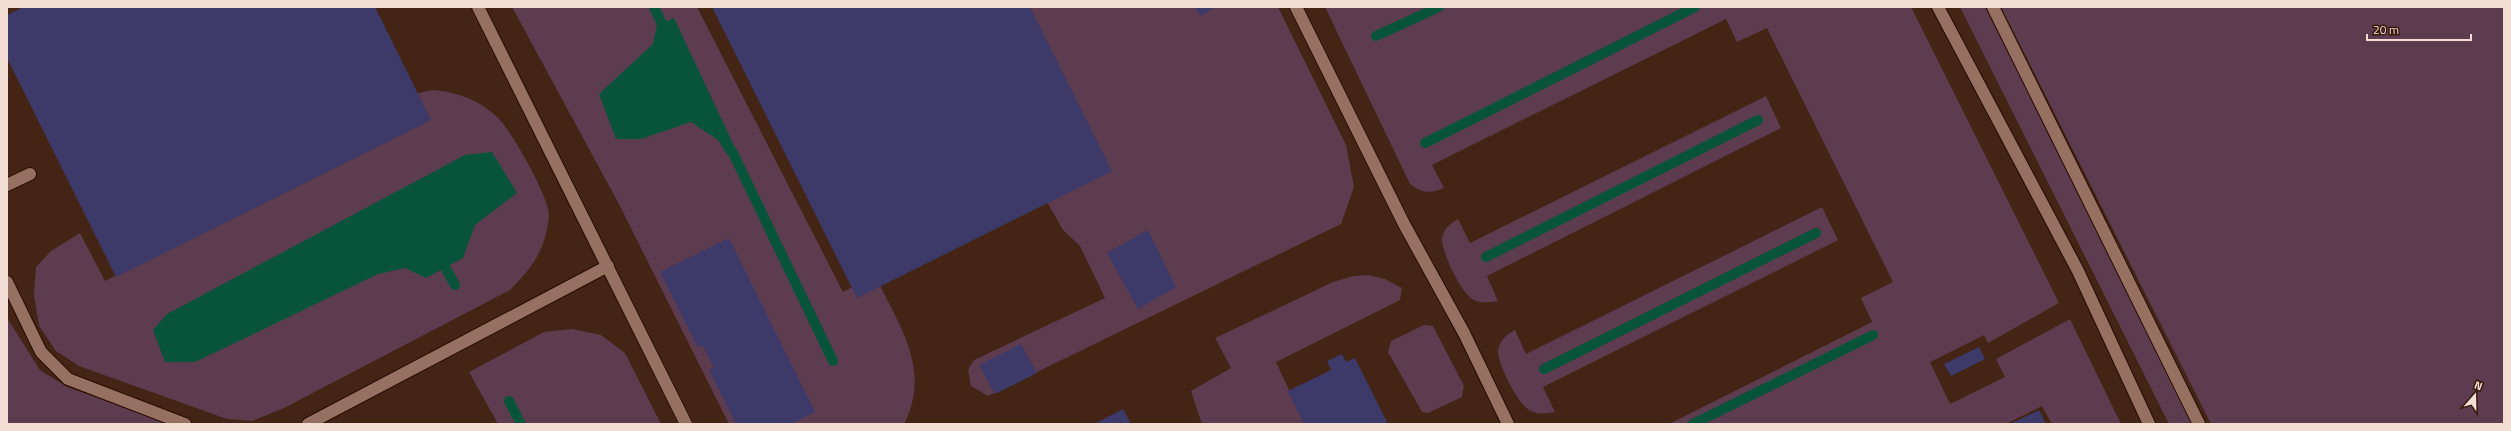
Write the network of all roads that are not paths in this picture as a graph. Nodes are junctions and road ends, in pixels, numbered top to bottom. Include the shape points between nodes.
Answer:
1 (478, 7) edge
2 (1296, 7) edge
3 (1938, 7) edge
4 (1993, 7) edge
5 (30, 174) dead end
6 (7, 185) edge
7 (608, 266) junction
8 (7, 282) edge
9 (185, 424) edge
10 (308, 424) edge
11 (686, 424) edge
12 (1508, 424) edge
13 (2150, 424) edge
14 (2199, 424) edge

1 - 7 lane
2 - 12 lane via 1404,224 1464,334
3 - 13 lane via 2078,271
4 - 14 lane
5 - 6 lane
7 - 10 lane
7 - 11 lane
8 - 9 lane via 41,352 68,380

